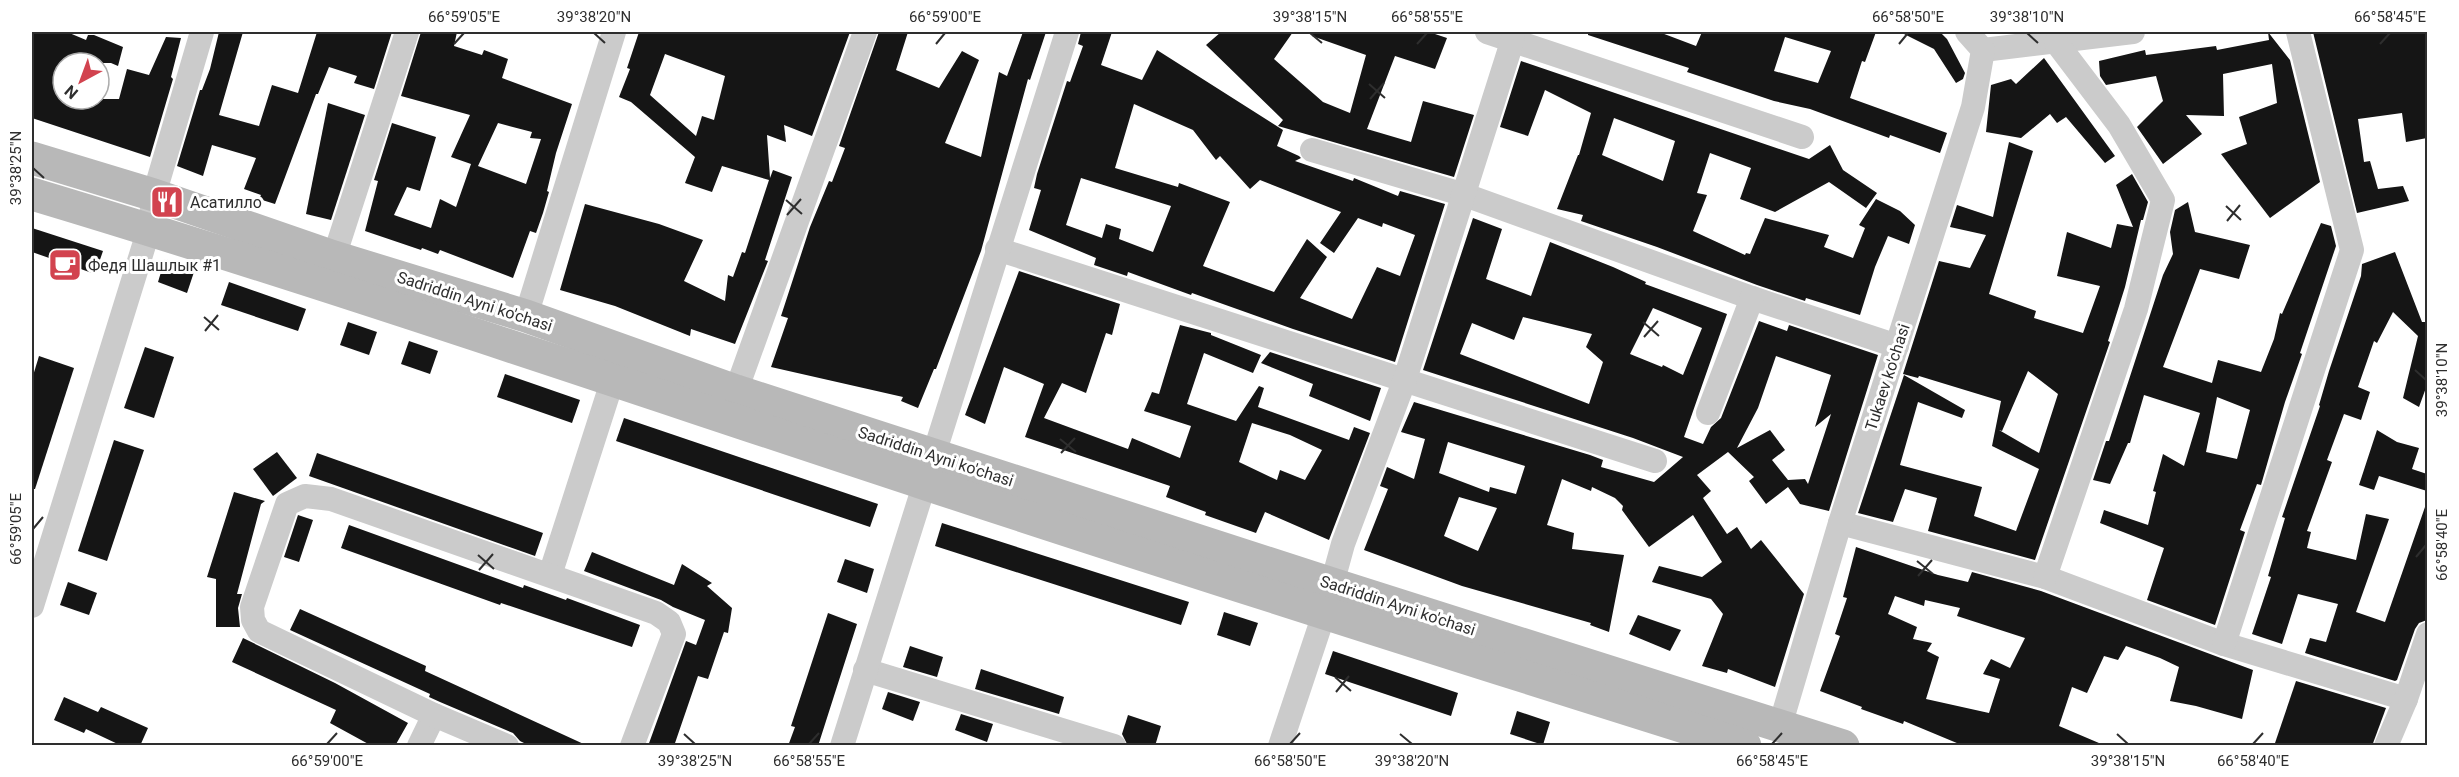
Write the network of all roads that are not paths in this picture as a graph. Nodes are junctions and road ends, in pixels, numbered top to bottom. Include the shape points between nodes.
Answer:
1 (202, 32) edge
2 (407, 32) edge
3 (614, 32) edge
4 (865, 32) edge
5 (1067, 32) edge
6 (1487, 32) edge
7 (1967, 32) edge
8 (2133, 32) edge
9 (2298, 32) edge
10 (1513, 39) junction
11 (2056, 42) junction
12 (1983, 50) junction
13 (1803, 137) dead end
14 (1312, 150) dead end
15 (32, 158) edge
16 (32, 194) edge
17 (154, 195) junction
18 (1465, 195) junction
19 (149, 229) junction
20 (997, 249) junction
21 (334, 257) junction
22 (1752, 298) junction
23 (526, 316) junction
24 (1897, 346) junction
25 (613, 379) junction
26 (1405, 380) junction
27 (736, 392) junction
28 (1708, 413) dead end
29 (1655, 461) dead end
30 (929, 470) junction
31 (1840, 523) junction
32 (550, 575) junction
33 (2045, 577) junction
34 (1328, 599) junction
35 (32, 606) edge
36 (2427, 634) edge
37 (2224, 644) junction
38 (865, 670) junction
39 (2406, 699) junction
40 (434, 715) junction
41 (1780, 726) junction
42 (419, 746) edge
43 (507, 746) edge
44 (632, 746) edge
45 (842, 746) edge
46 (1114, 746) edge
47 (1280, 746) edge
48 (1744, 746) edge
49 (1843, 746) edge
50 (2386, 746) edge

1 - 17 street
2 - 21 street
3 - 23 street
4 - 27 street
5 - 20 street
6 - 10 street
7 - 12 street
8 - 11 street
9 - 37 street via 2352,250
10 - 13 street
10 - 18 street
11 - 12 street
11 - 33 street via 2119,125 2163,200 2136,309
12 - 24 street, Tukaev ko'chasi via 1972,107
14 - 18 street
15 - 17 main road, Sadriddin Ayni ko'chasi
16 - 19 main road, Sadriddin Ayni ko'chasi
17 - 19 street
17 - 21 main road, Sadriddin Ayni ko'chasi
18 - 22 street
18 - 26 street
19 - 25 main road, Sadriddin Ayni ko'chasi
19 - 35 street
20 - 26 street
20 - 30 street
21 - 23 main road, Sadriddin Ayni ko'chasi
22 - 24 street
22 - 28 street
23 - 27 main road, Sadriddin Ayni ko'chasi
24 - 31 street, Tukaev ko'chasi
25 - 30 main road, Sadriddin Ayni ko'chasi
25 - 32 street
26 - 29 street
26 - 34 street via 1344,544
27 - 30 main road, Sadriddin Ayni ko'chasi
30 - 34 main road, Sadriddin Ayni ko'chasi
30 - 38 street
31 - 33 street
31 - 41 street, Tukaev ko'chasi
32 - 40 street via 331,499 305,496 286,504 252,607 259,632
32 - 44 street via 669,622 674,634
33 - 37 street
34 - 41 main road, Sadriddin Ayni ko'chasi
34 - 47 street
34 - 48 main road, Sadriddin Ayni ko'chasi
36 - 39 street
37 - 39 street
38 - 45 street
38 - 46 street
39 - 50 street
40 - 42 street
40 - 43 street
41 - 49 main road, Sadriddin Ayni ko'chasi

